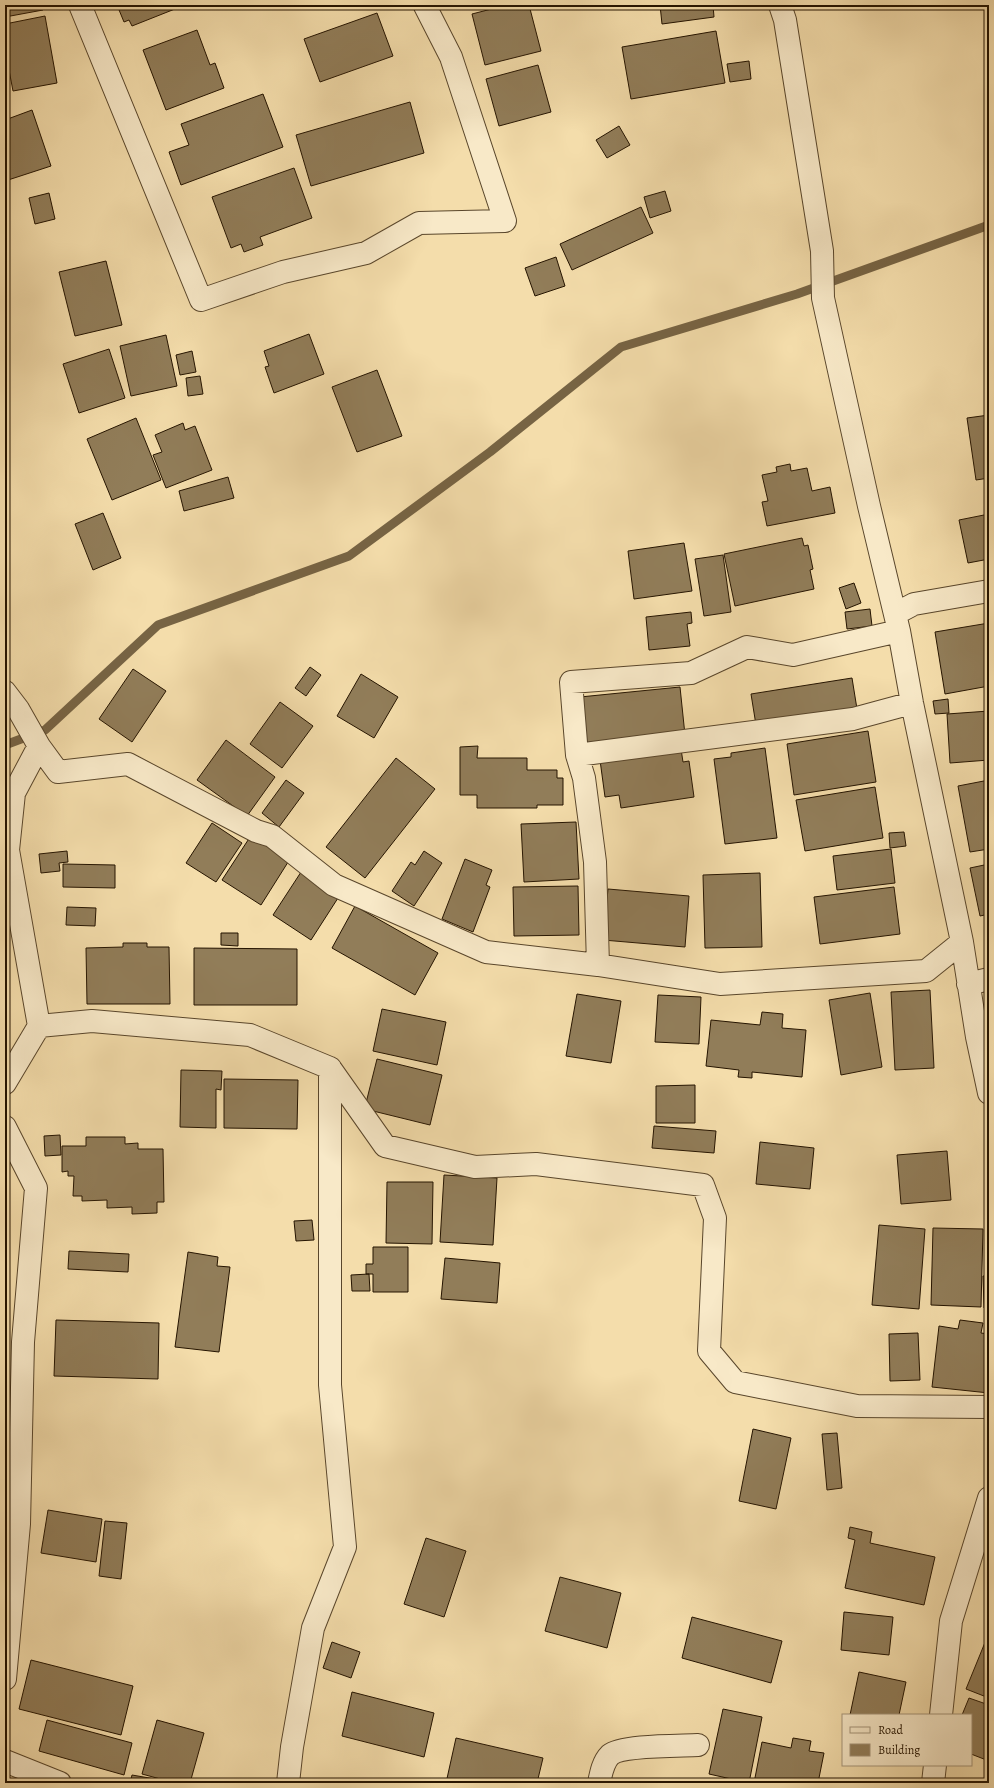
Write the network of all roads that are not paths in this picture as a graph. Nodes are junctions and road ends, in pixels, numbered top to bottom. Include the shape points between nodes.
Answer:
1 (80, 5) edge
2 (424, 5) edge
3 (780, 5) edge
4 (989, 591) edge
5 (897, 623) junction
6 (5, 692) edge
7 (912, 703) junction
8 (39, 746) junction
9 (577, 755) junction
10 (962, 942) junction
11 (598, 965) junction
12 (989, 979) edge
13 (968, 984) junction
14 (38, 1026) junction
15 (330, 1068) junction
16 (5, 1083) edge
17 (989, 1093) edge
18 (5, 1127) edge
19 (989, 1407) edge
20 (989, 1498) edge
21 (5, 1679) edge
22 (941, 1714) edge
23 (698, 1745) dead end
24 (5, 1761) edge
25 (935, 1766) edge
26 (60, 1783) edge
27 (288, 1783) edge
28 (599, 1783) edge
29 (933, 1783) edge

1 - 2 street via 201,300 283,272 366,253 418,223 505,222 450,58
3 - 5 street via 785,20 822,251 823,298 868,506
4 - 5 street via 914,604
5 - 7 street
5 - 9 street via 793,655 747,647 691,673 571,682
6 - 8 street
7 - 9 street via 853,719
7 - 10 street
8 - 11 street via 58,772 128,764 256,831 272,836 334,885 486,952
8 - 14 street via 14,793 8,850
9 - 11 street via 584,778 594,862
10 - 11 street via 926,971 720,984
10 - 13 street
12 - 13 street
13 - 17 street
14 - 15 street via 92,1021 250,1035
14 - 16 street
15 - 19 street via 384,1146 475,1167 536,1164 703,1185 715,1218 709,1351 735,1382 856,1406
15 - 27 street via 330,1385 345,1547 313,1628
18 - 21 street via 36,1188 23,1342 20,1524
20 - 22 street via 951,1621
23 - 28 street via 624,1749 611,1753 605,1761
24 - 26 street
25 - 29 street

